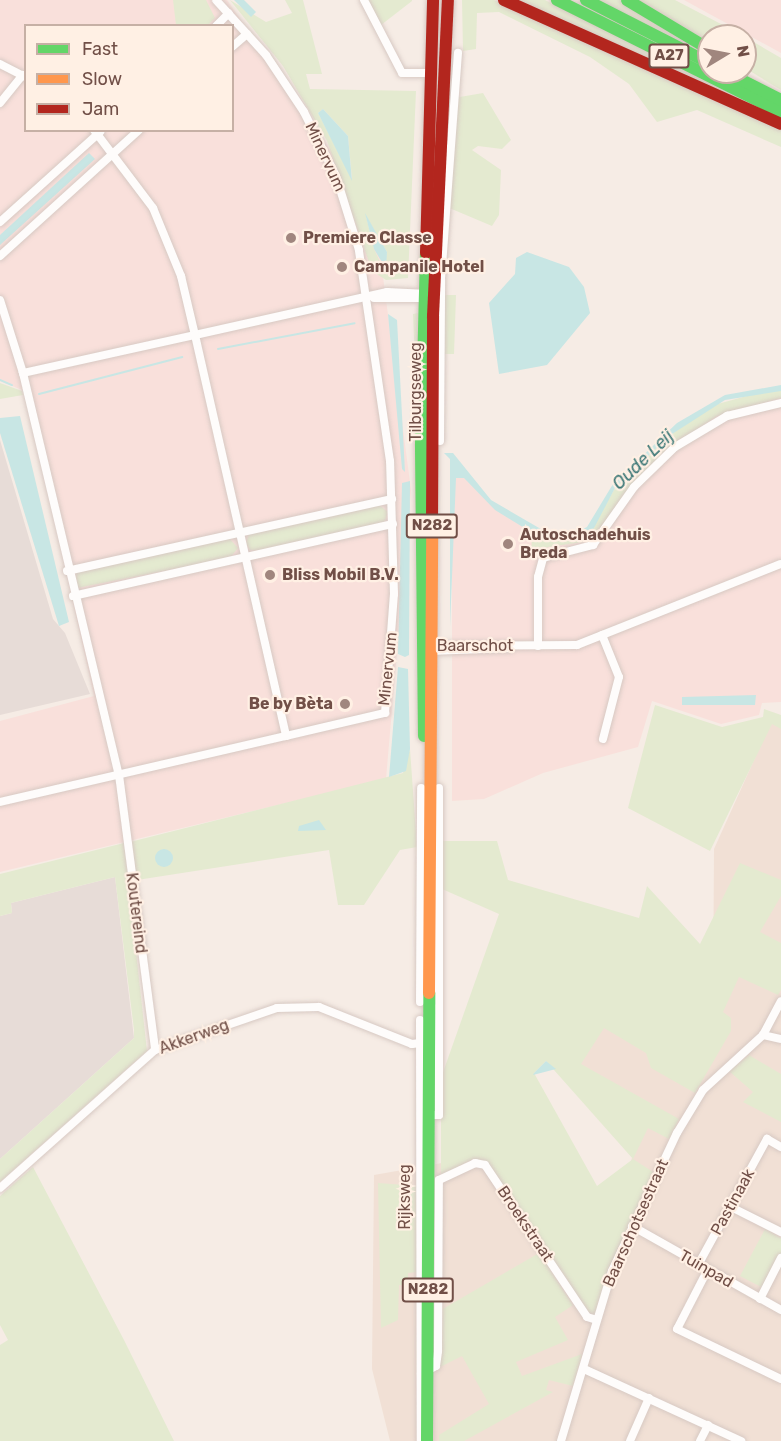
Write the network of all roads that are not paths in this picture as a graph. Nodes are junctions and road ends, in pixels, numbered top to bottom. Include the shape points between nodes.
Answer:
1 (216, 0) edge
2 (364, 0) edge
3 (433, 0) edge
4 (448, 0) edge
5 (504, 0) edge
6 (557, 0) edge
7 (586, 0) edge
8 (627, 0) edge
9 (229, 14) junction
10 (218, 24) edge
11 (247, 34) junction
12 (697, 42) edge
13 (234, 45) edge
14 (458, 53) dead end
15 (697, 57) edge
16 (0, 64) edge
17 (437, 73) junction
18 (457, 73) junction
19 (24, 76) edge
20 (757, 80) edge
21 (751, 84) edge
22 (781, 98) edge
23 (0, 103) edge
24 (781, 112) edge
25 (781, 124) edge
26 (98, 132) edge
27 (137, 132) edge
28 (114, 152) junction
29 (0, 222) edge
30 (0, 256) edge
31 (427, 296) junction
32 (370, 297) junction
33 (0, 300) edge
34 (195, 335) junction
35 (23, 373) junction
36 (781, 403) edge
37 (440, 441) dead end
38 (392, 498) junction
39 (393, 524) junction
40 (240, 532) junction
41 (245, 558) junction
42 (781, 564) edge
43 (67, 571) junction
44 (73, 596) junction
45 (602, 635) junction
46 (538, 646) junction
47 (429, 649) junction
48 (285, 736) junction
49 (603, 739) dead end
50 (118, 775) junction
51 (430, 786) junction
52 (0, 802) edge
53 (433, 872) junction
54 (426, 920) junction
55 (781, 1001) edge
56 (420, 1002) dead end
57 (420, 1020) dead end
58 (763, 1035) junction
59 (781, 1039) edge
60 (425, 1043) junction
61 (155, 1050) junction
62 (429, 1115) junction
63 (781, 1147) edge
64 (434, 1178) junction
65 (0, 1188) edge
66 (731, 1207) junction
67 (632, 1226) junction
68 (781, 1232) edge
69 (781, 1258) edge
70 (698, 1265) junction
71 (707, 1271) junction
72 (760, 1299) junction
73 (781, 1310) edge
74 (597, 1320) junction
75 (584, 1370) junction
76 (425, 1374) junction
77 (781, 1378) edge
78 (649, 1398) junction
79 (708, 1425) junction
80 (420, 1441) edge
81 (428, 1441) edge
82 (561, 1441) edge
83 (630, 1441) edge
84 (700, 1441) edge
85 (741, 1441) edge

1 - 9 street, Minervum
2 - 17 street via 402,73
3 - 17 main road, Tilburgseweg / N282
4 - 17 main road, Tilburgseweg / N282
5 - 25 main road, A27
6 - 24 main road, A27
7 - 15 main road, A27
8 - 12 main road, A27
9 - 10 street
9 - 11 street, Minervum
11 - 13 street
11 - 32 street, Minervum via 283,80 321,144 346,204
14 - 18 street, Tilburgseweg
16 - 19 street
17 - 18 street
17 - 31 main road, Tilburgseweg / N282
18 - 37 street, Tilburgseweg via 442,255
19 - 23 street
20 - 22 main road
21 - 22 main road
26 - 28 street
26 - 29 street
27 - 28 street
28 - 30 street
28 - 34 street via 170,244
31 - 32 street
31 - 47 main road, Tilburgseweg / N282
32 - 34 street
32 - 38 street, Minervum
33 - 35 street
34 - 35 street
34 - 40 street
35 - 43 street
36 - 46 street via 727,416 675,447 634,488 593,545 543,558 538,577
38 - 39 street, Minervum
38 - 40 street
39 - 41 street
39 - 48 street, Minervum via 385,713
40 - 41 street
40 - 43 street
41 - 44 street
41 - 48 street
42 - 45 street, Baarschot
43 - 44 street
44 - 50 street
45 - 46 street, Baarschot via 577,645
45 - 49 street via 620,677
46 - 47 street, Baarschot
47 - 51 main road, Tilburgseweg / N282
48 - 50 street, Minervum
50 - 52 street, Minervum
50 - 61 street, Koutereind
51 - 53 main road, Rijksweg / N282
51 - 54 street, Rijksweg
53 - 54 main road, Rijksweg / N282
53 - 62 street, Rijksweg via 439,1115
54 - 56 street, Rijksweg
54 - 60 main road, Rijksweg / N282
55 - 58 street, Baarschotsestraat
57 - 60 street, Rijksweg
58 - 59 street
58 - 67 street, Baarschotsestraat via 693,1103
60 - 61 street, Akkerweg via 370,1030 328,1010 299,1005
60 - 62 main road, Rijksweg / N282 via 430,1074
60 - 76 street, Rijksweg
61 - 65 street, Akkerweg
62 - 64 main road, Rijksweg / N282
63 - 66 street, Pastinaak via 767,1139
64 - 74 street, Broekstraat via 475,1163 485,1165 587,1317
64 - 76 main road, Rijksweg / N282
66 - 68 street
66 - 70 street, Pastinaak
67 - 70 street, Tuinpad
67 - 74 street, Baarschotsestraat
69 - 72 street
70 - 71 street, Tuinpad
71 - 72 street, Tuinpad
71 - 77 street via 677,1329
72 - 73 street, Tuinpad
74 - 75 street, Baarschotsestraat
75 - 78 street
75 - 82 street, Baarschotsestraat
76 - 80 street, Rijksweg
76 - 81 main road, Rijksweg / N282
78 - 79 street
78 - 83 street
79 - 84 street
79 - 85 street

